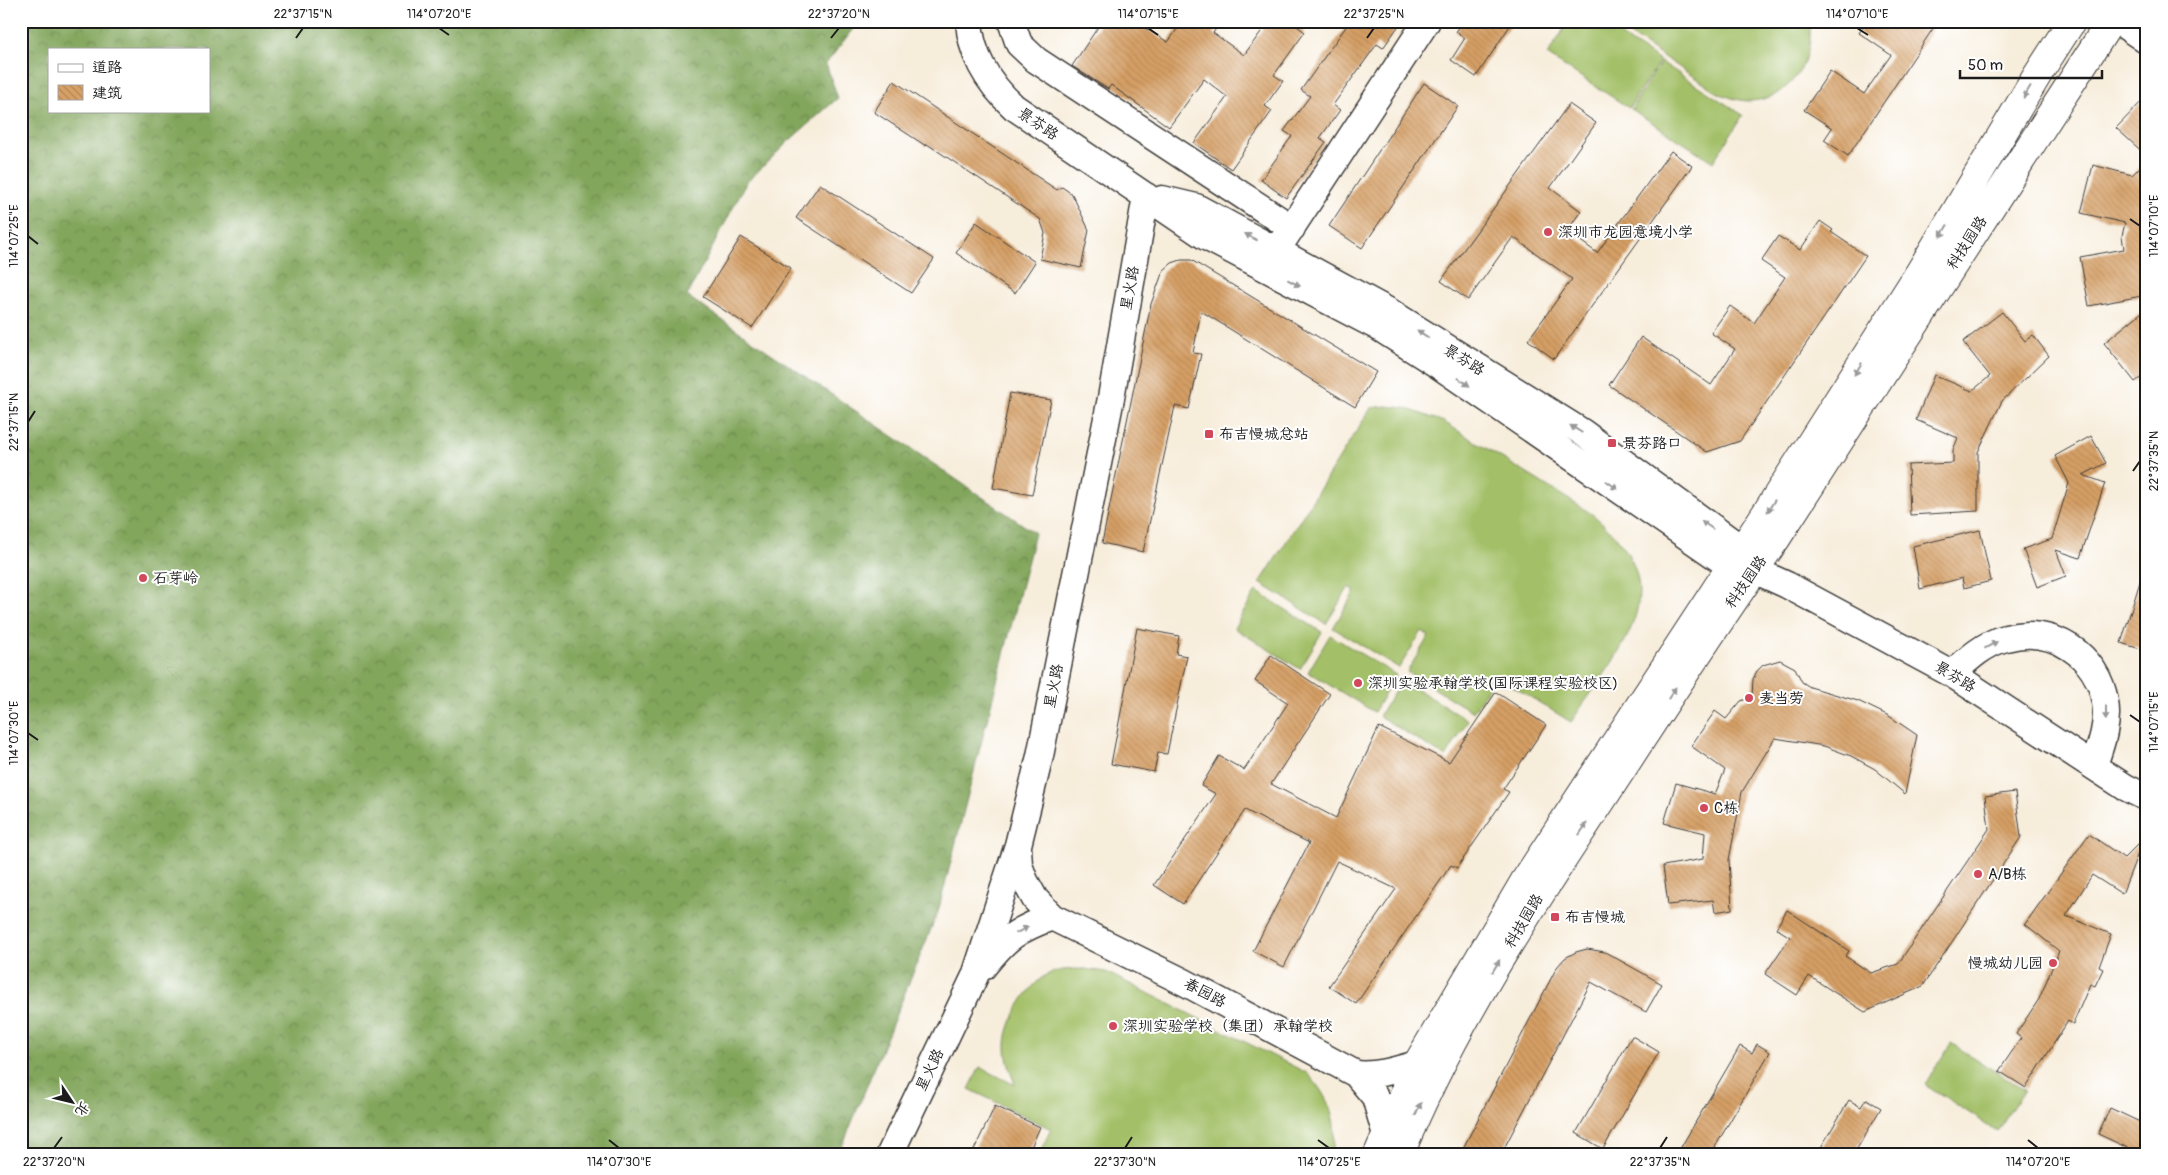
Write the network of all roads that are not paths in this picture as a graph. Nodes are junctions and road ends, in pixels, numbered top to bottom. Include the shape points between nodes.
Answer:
1 (969, 21) edge
2 (1011, 21) edge
3 (1427, 21) edge
4 (2072, 21) edge
5 (2111, 21) edge
6 (2118, 21) edge
7 (2147, 41) edge
8 (1146, 196) junction
9 (1292, 228) junction
10 (1276, 251) junction
11 (1742, 562) junction
12 (1952, 674) junction
13 (2094, 765) junction
14 (2147, 798) edge
15 (1018, 845) junction
16 (1052, 917) junction
17 (975, 976) junction
18 (1417, 1064) junction
19 (1356, 1074) junction
20 (1388, 1147) edge
21 (890, 1154) edge

1 - 8 street, 景芬路 via 974,50 1001,95
2 - 9 street via 1020,44 1036,60
3 - 9 street
4 -> 11 main road, 科技园路
5 - 11 main road, 科技园路
6 - 7 street
10 -> 8 street, 景芬路 via 1196,207
8 -> 11 street, 景芬路 via 1206,236 1378,327
8 - 15 street, 星火路 via 1111,398 1040,756
9 - 10 street
11 -> 10 street, 景芬路 via 1582,432 1390,312
11 - 12 street, 景芬路
11 - 18 main road, 科技园路 via 1524,882
20 -> 11 main road, 科技园路 via 1420,1105 1481,991
12 - 13 street, 景芬路
12 -> 13 street via 1976,653 2005,638 2030,635 2057,640 2081,654 2097,673 2106,702 2106,724
13 - 14 street, 景芬路
15 - 16 street, 春园路 via 1019,865 1025,881
15 - 17 street, 星火路
17 -> 16 street via 1004,941 1019,930
16 - 19 street, 春园路 via 1184,982
17 - 21 street, 星火路
18 - 19 street, 春园路 via 1386,1073
18 - 20 main road, 科技园路
19 - 20 street, 春园路 via 1375,1097

